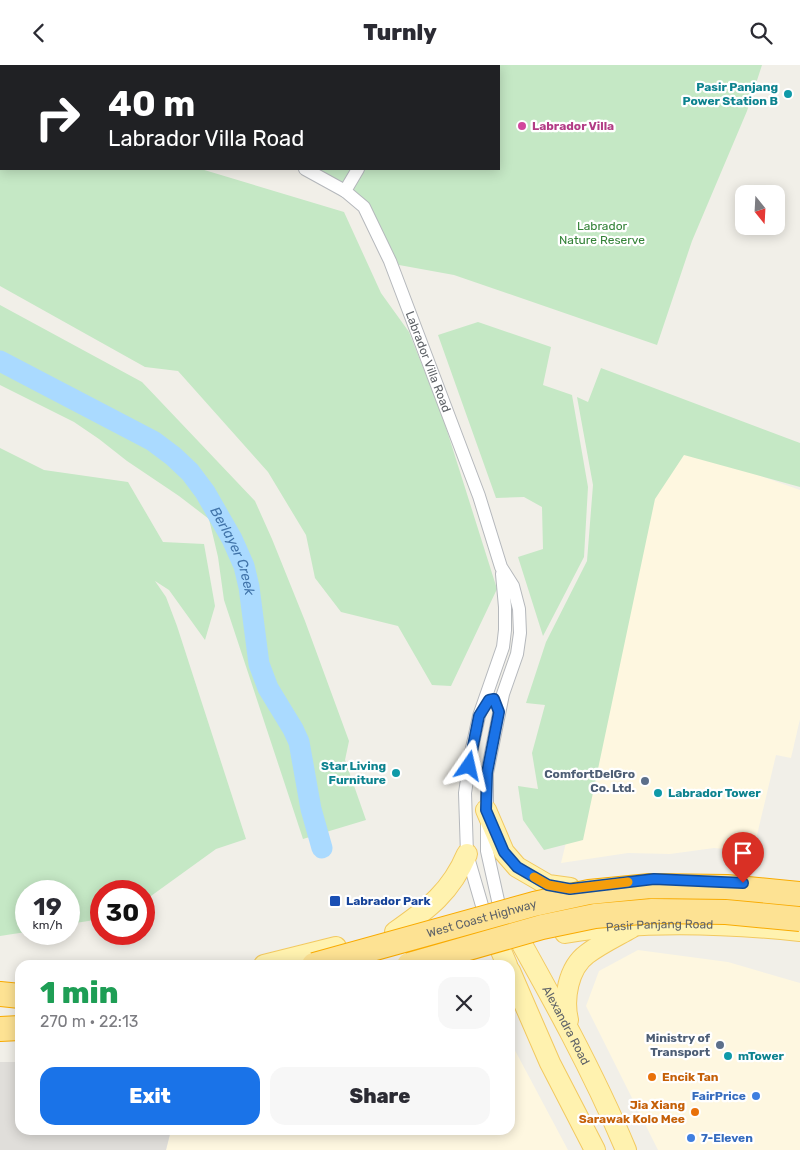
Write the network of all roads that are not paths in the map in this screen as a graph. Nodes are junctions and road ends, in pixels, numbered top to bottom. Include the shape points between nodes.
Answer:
1 (307, 170) edge
2 (357, 170) edge
3 (345, 191) junction
4 (501, 567) junction
5 (481, 710) junction
6 (499, 712) junction
7 (486, 810) junction
8 (467, 854) junction
9 (645, 880) junction
10 (800, 887) edge
11 (570, 889) junction
12 (800, 894) edge
13 (491, 907) junction
14 (800, 919) edge
15 (636, 925) junction
16 (667, 925) junction
17 (800, 931) edge
18 (395, 932) junction
19 (520, 941) junction
20 (503, 956) edge
21 (284, 960) edge
22 (332, 960) edge
23 (426, 960) edge
24 (474, 960) edge
25 (515, 982) edge
26 (0, 994) edge
27 (15, 996) edge
28 (0, 1005) edge
29 (15, 1005) edge
30 (515, 1014) edge
31 (15, 1028) edge
32 (0, 1029) edge
33 (570, 1032) junction
34 (0, 1034) edge
35 (15, 1034) edge
36 (550, 1063) junction
37 (595, 1150) edge
38 (626, 1150) edge

1 - 3 street, Labrador Villa Road
2 - 3 street
3 - 4 street, Labrador Villa Road via 364,207 390,261 478,496
4 - 5 street, Labrador Villa Road via 505,630
4 - 6 street, Labrador Villa Road via 513,586 519,609 520,633
5 - 6 street via 494,699
5 - 8 street, Labrador Villa Road via 465,793
6 - 7 street, Labrador Villa Road via 487,773
7 - 11 main road via 504,852 517,867 548,885
7 - 13 street, Labrador Villa Road
8 - 13 street, Labrador Villa Road
8 - 18 main road via 443,894
9 - 10 main road
9 - 11 main road
9 - 16 main road via 647,907
11 - 13 main road
12 - 22 highway, West Coast Highway, bridge via 727,887 650,886 589,892
13 - 18 main road
13 - 19 main road, Alexandra Road
13 - 20 main road
14 - 23 highway, West Coast Highway, bridge via 726,912 652,911 595,916 542,927
15 - 16 main road, Pasir Panjang Road
15 - 19 main road, Pasir Panjang Road
15 - 33 main road via 586,955 579,963 566,996
16 - 17 main road, Pasir Panjang Road
18 - 21 main road
19 - 20 main road, Pasir Panjang Road
19 - 33 main road, Alexandra Road
20 - 24 main road, Pasir Panjang Road
25 - 36 main road
26 - 27 highway
28 - 29 highway
30 - 36 main road
31 - 32 highway
33 - 38 main road, Alexandra Road
34 - 35 main road
36 - 37 main road

